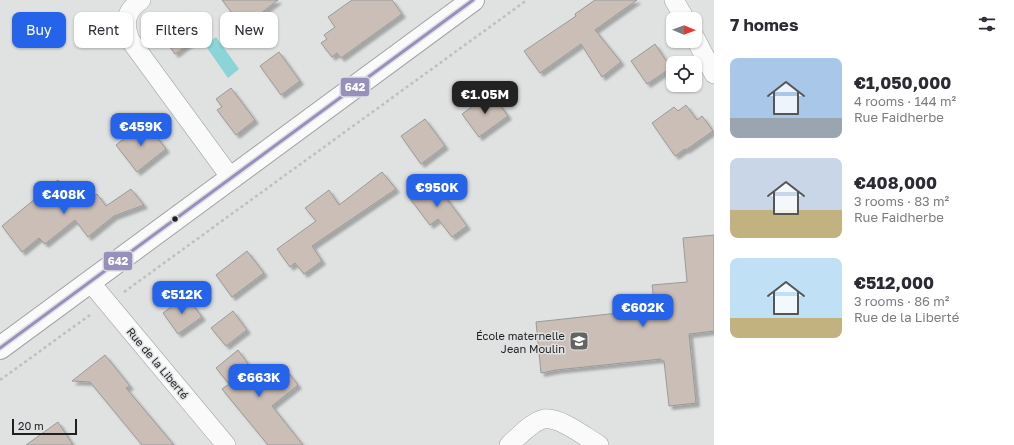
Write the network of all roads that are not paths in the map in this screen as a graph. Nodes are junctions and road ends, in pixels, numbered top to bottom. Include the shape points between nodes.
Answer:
1 (141, 0) edge
2 (473, 0) edge
3 (674, 0) edge
4 (680, 12) edge
5 (700, 48) edge
6 (714, 74) edge
7 (231, 178) junction
8 (90, 282) junction
9 (0, 348) edge
10 (226, 445) edge
11 (509, 445) edge
12 (599, 445) edge

1 - 7 street via 127,17 130,40
2 - 7 main road
3 - 4 street
5 - 6 street
7 - 8 main road
8 - 9 main road
8 - 10 street, Rue de la Liberté
11 - 12 street via 531,426 544,419 564,423

